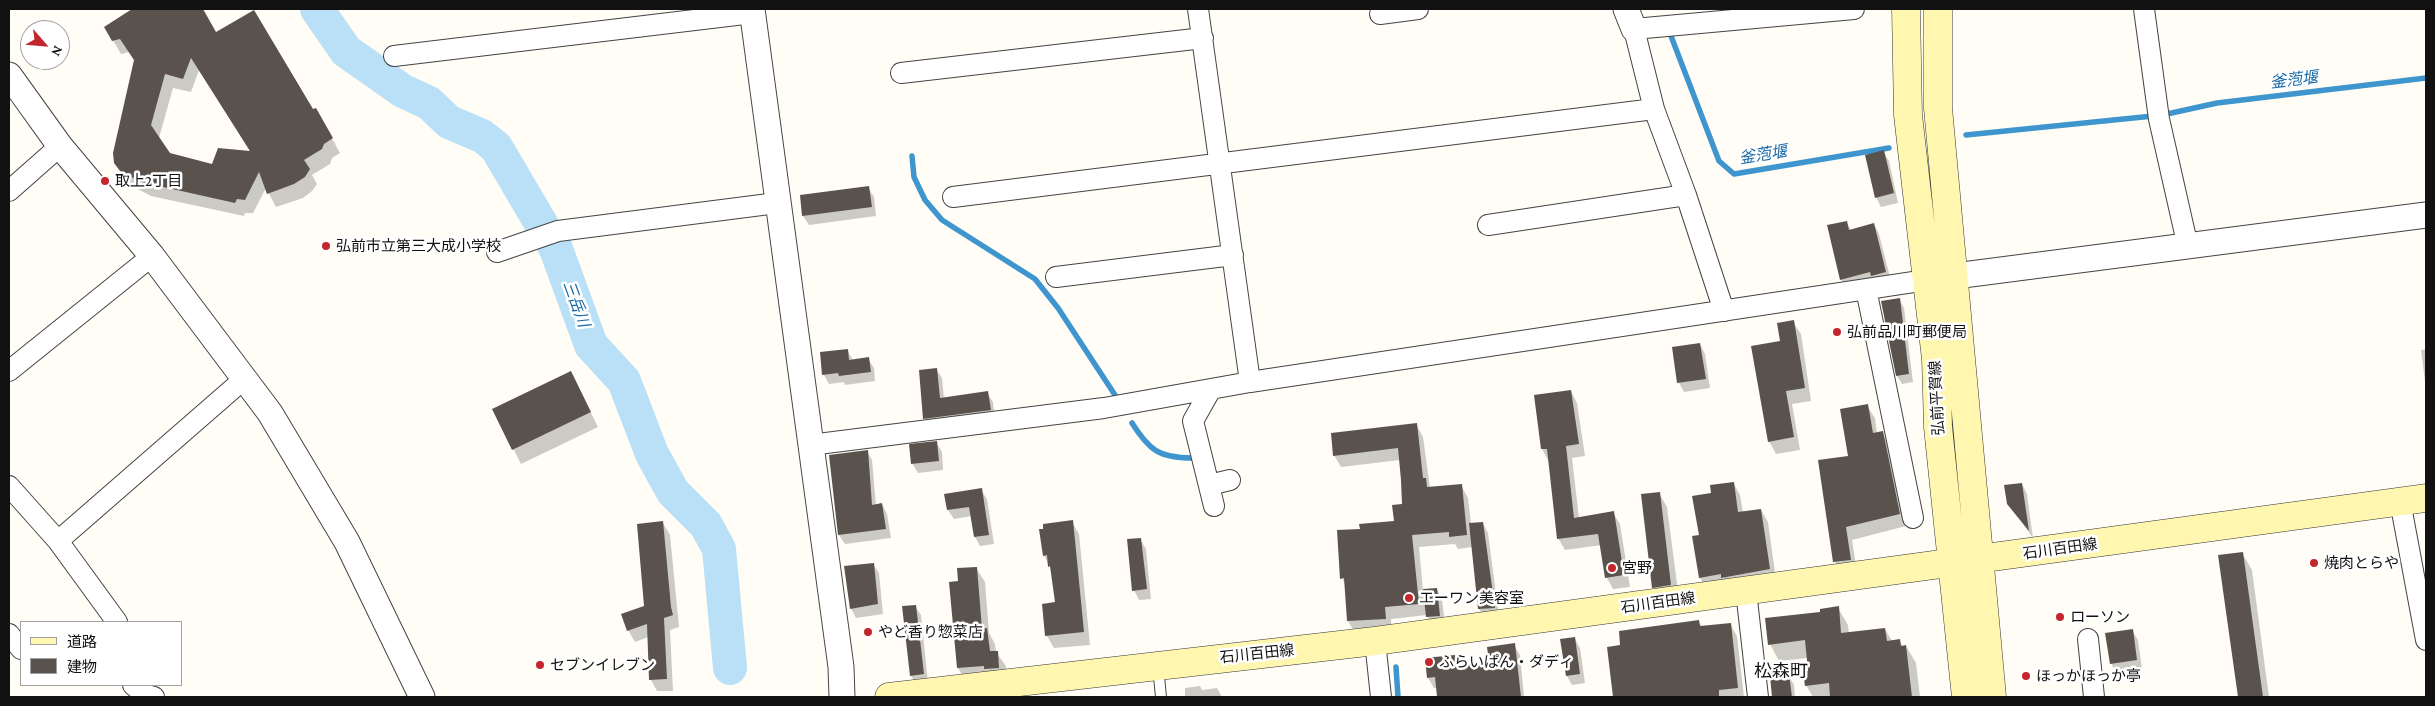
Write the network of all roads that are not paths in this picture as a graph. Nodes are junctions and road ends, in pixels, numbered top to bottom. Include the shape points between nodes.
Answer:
1 (1198, 9) edge
2 (1418, 9) edge
3 (1854, 9) edge
4 (1906, 9) edge
5 (1938, 9) edge
6 (2144, 9) edge
7 (752, 11) edge
8 (1380, 14) dead end
9 (1630, 19) edge
10 (1203, 38) junction
11 (394, 56) dead end
12 (901, 73) dead end
13 (9, 75) edge
14 (1654, 109) junction
15 (60, 146) junction
16 (1220, 162) junction
17 (9, 191) edge
18 (1686, 195) junction
19 (953, 197) dead end
20 (777, 202) junction
21 (2426, 215) edge
22 (1488, 225) dead end
23 (2188, 246) junction
24 (497, 252) dead end
25 (1233, 255) junction
26 (152, 256) junction
27 (1955, 276) junction
28 (1056, 278) dead end
29 (1926, 280) junction
30 (1866, 289) junction
31 (1724, 311) junction
32 (9, 371) edge
33 (244, 379) junction
34 (1250, 382) junction
35 (1211, 389) junction
36 (810, 445) junction
37 (1230, 480) dead end
38 (9, 486) edge
39 (1209, 486) junction
40 (2413, 500) edge
41 (1214, 506) dead end
42 (1912, 518) dead end
43 (58, 541) junction
44 (1965, 562) junction
45 (1746, 591) junction
46 (116, 621) edge
47 (9, 634) edge
48 (2088, 639) dead end
49 (2426, 640) edge
50 (1375, 641) junction
51 (20, 648) edge
52 (1158, 665) junction
53 (134, 686) edge
54 (154, 697) edge
55 (422, 697) edge
56 (842, 697) edge
57 (889, 697) edge
58 (1161, 697) edge
59 (1381, 697) edge
60 (1758, 697) edge
61 (1966, 697) edge
62 (1992, 697) edge
63 (2094, 697) edge

1 - 10 street
2 - 8 street
3 - 9 street
4 - 29 main road, 弘前平賀線 via 1908,115
5 - 27 main road, 弘前平賀線 via 1938,108
6 - 23 street via 2159,119
7 - 11 street
7 - 20 street
9 - 14 street
10 - 12 street
10 - 16 street
13 - 15 street
14 - 16 street
14 - 18 street
15 - 17 street
15 - 26 street
16 - 19 street
16 - 25 street
18 - 22 street
18 - 31 street
20 - 24 street via 558,231
20 - 36 street
21 - 23 street
23 - 27 street
25 - 28 street
25 - 34 street
26 - 32 street
26 - 33 street
27 - 29 street
27 - 44 main road, 弘前平賀線
29 - 30 street
29 - 44 main road, 弘前平賀線 via 1936,359 1938,428
30 - 31 street
30 - 42 street
31 - 34 street
33 - 43 street
33 - 55 street via 270,413 347,542
34 - 35 street
35 - 36 street via 1104,408
35 - 39 street via 1193,421
36 - 56 street via 841,667
37 - 39 street
38 - 43 street
39 - 41 street
40 - 44 main road, 石川百田線
40 - 49 street
43 - 46 street
44 - 45 main road, 石川百田線
44 - 61 main road, 弘前平賀線
44 - 62 main road, 弘前平賀線
45 - 50 main road, 石川百田線
45 - 60 street
47 - 51 street
48 - 63 street
50 - 52 main road, 石川百田線
50 - 59 street
52 - 57 main road, 石川百田線
52 - 58 lane
53 - 54 street

